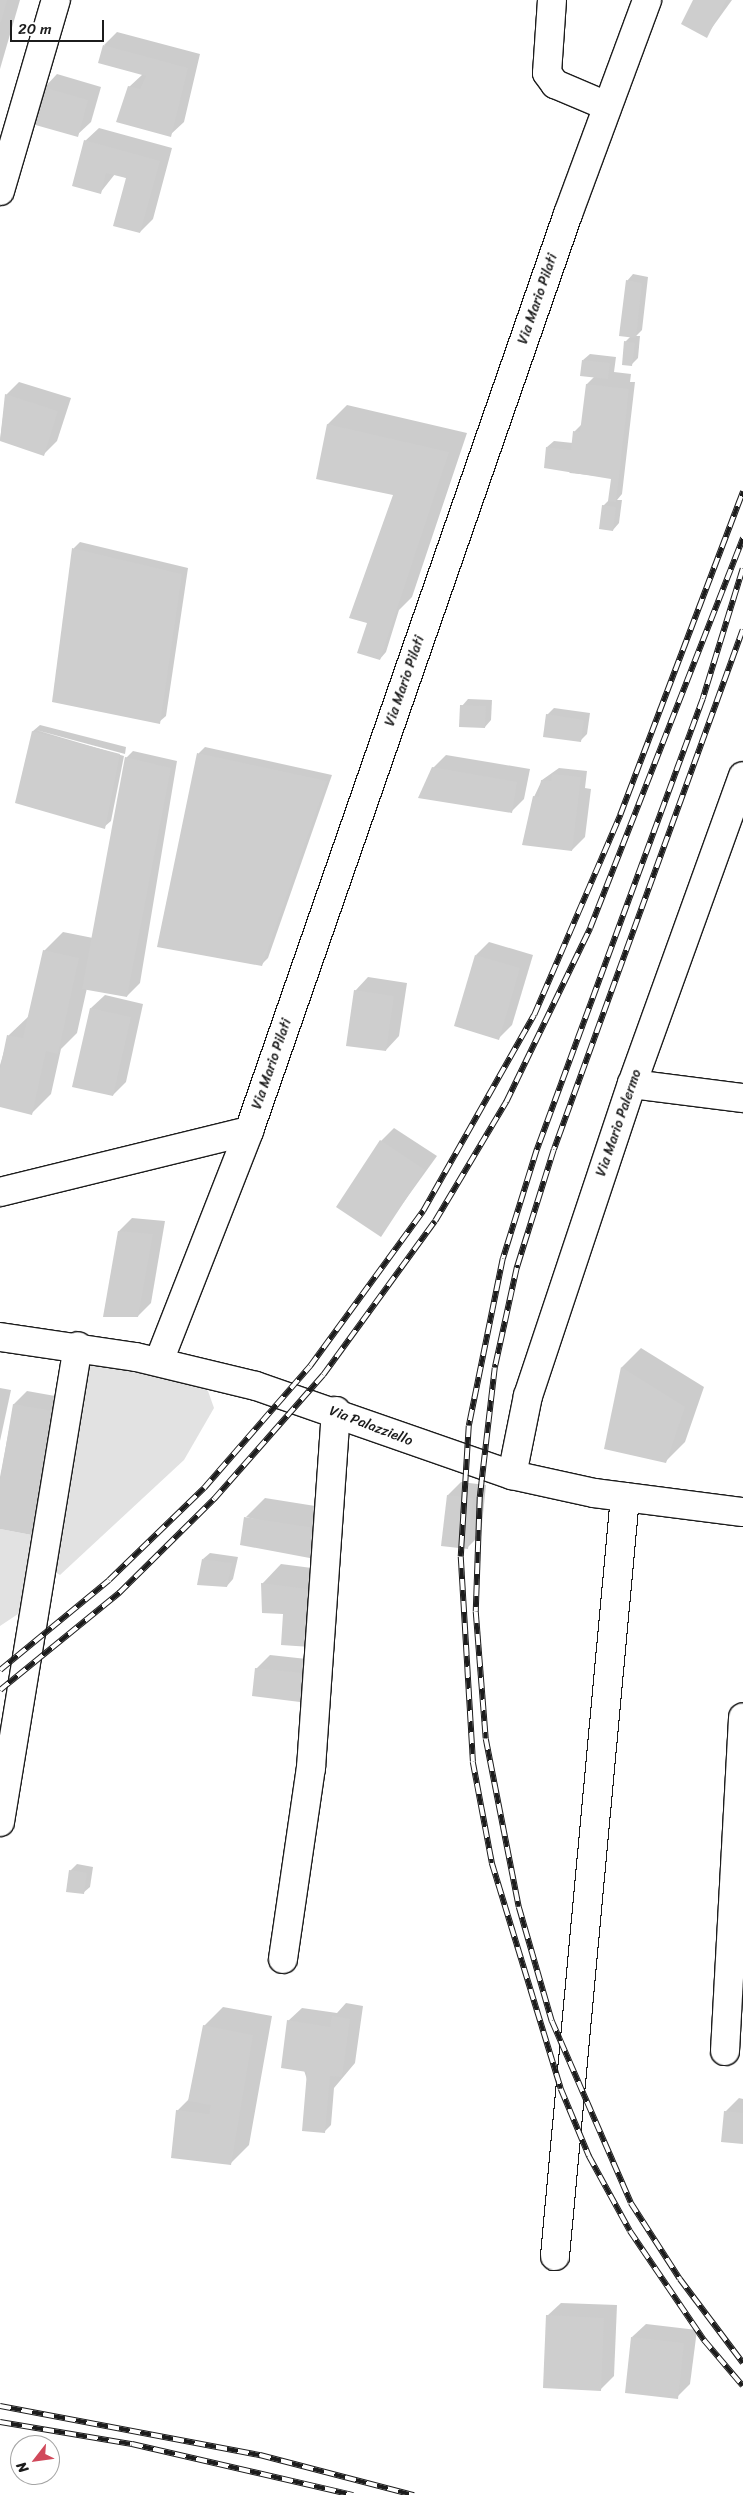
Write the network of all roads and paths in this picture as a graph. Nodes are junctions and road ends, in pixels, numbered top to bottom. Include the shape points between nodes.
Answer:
1 (56, 0) edge
2 (552, 0) edge
3 (647, 0) edge
4 (607, 106) junction
5 (0, 191) edge
6 (743, 776) edge
7 (632, 1084) junction
8 (743, 1098) edge
9 (249, 1131) junction
10 (0, 1192) edge
11 (0, 1337) edge
12 (78, 1346) junction
13 (159, 1362) junction
14 (336, 1411) junction
15 (512, 1475) junction
16 (625, 1497) junction
17 (743, 1512) edge
18 (743, 1716) edge
19 (0, 1822) edge
20 (283, 1959) dead end
21 (725, 2051) dead end
22 (555, 2256) dead end

1 - 5 street
2 - 4 street via 547,73 555,84
3 - 4 street, Via Mario Pilati
4 - 9 street, Via Mario Pilati
6 - 7 street, Via Mario Palermo
7 - 8 street
7 - 15 street, Via Mario Palermo via 528,1396
9 - 10 street
9 - 13 street, Via Mario Pilati
11 - 12 street, Via Palazziello
12 - 13 street, Via Palazziello
12 - 19 street
13 - 14 street, Via Palazziello
14 - 15 street, Via Palazziello via 439,1452
14 - 20 street via 310,1768
15 - 16 street, Via Palazziello
16 - 17 street, Via Palazziello
16 - 22 street
18 - 21 street

